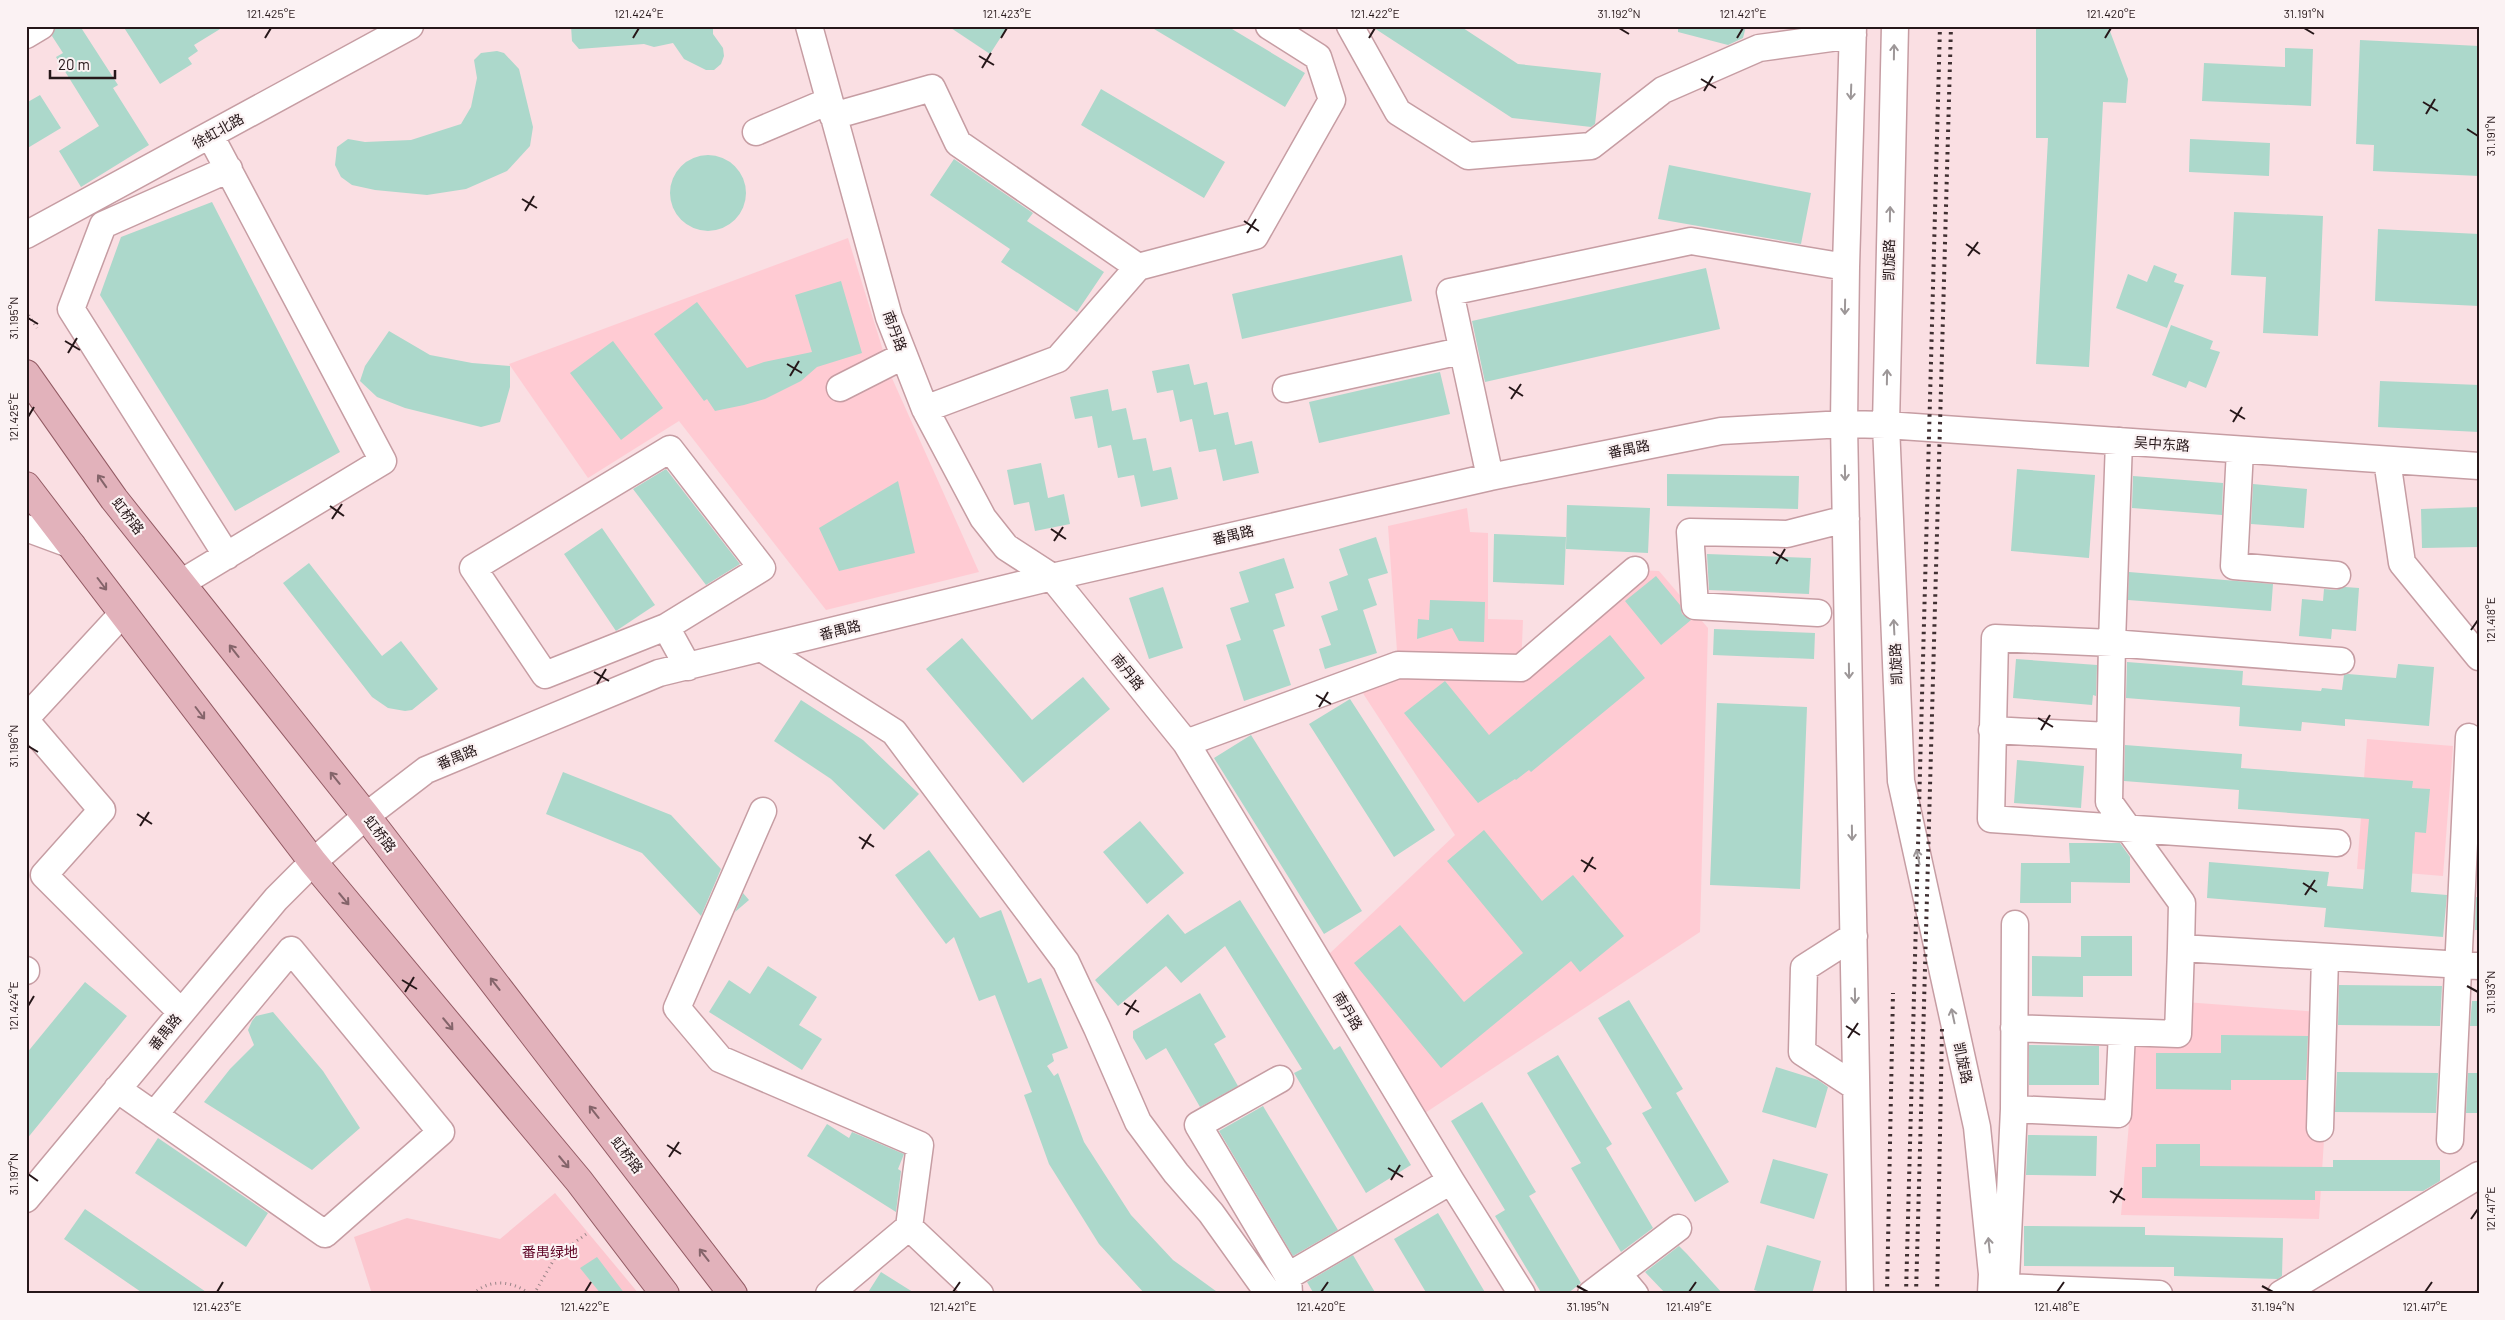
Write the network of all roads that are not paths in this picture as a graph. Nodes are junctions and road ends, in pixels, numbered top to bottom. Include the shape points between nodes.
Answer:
1 (41, 26) edge
2 (410, 26) edge
3 (809, 26) edge
4 (1269, 26) edge
5 (1350, 26) edge
6 (1895, 26) edge
7 (1853, 31) edge
8 (26, 35) edge
9 (1763, 37) edge
10 (831, 108) junction
11 (756, 132) dead end
12 (210, 135) junction
13 (229, 169) junction
14 (26, 235) edge
15 (1138, 267) junction
16 (1846, 267) junction
17 (1461, 351) junction
18 (903, 356) junction
19 (26, 374) edge
20 (840, 388) dead end
21 (1286, 389) dead end
22 (924, 408) junction
23 (1844, 424) junction
24 (1886, 426) junction
25 (2119, 441) junction
26 (2240, 450) junction
27 (2387, 460) junction
28 (2479, 466) edge
29 (1490, 477) junction
30 (26, 486) edge
31 (1846, 519) junction
32 (26, 528) edge
33 (72, 545) junction
34 (227, 556) junction
35 (1635, 570) dead end
36 (2337, 576) dead end
37 (1052, 577) junction
38 (181, 583) junction
39 (123, 613) junction
40 (1818, 613) dead end
41 (666, 627) junction
42 (2112, 643) junction
43 (763, 649) junction
44 (2479, 657) edge
45 (2341, 661) dead end
46 (688, 667) junction
47 (26, 719) edge
48 (1992, 730) junction
49 (2109, 736) junction
50 (1186, 743) junction
51 (2479, 745) edge
52 (763, 811) dead end
53 (366, 816) junction
54 (2129, 830) junction
55 (2337, 843) dead end
56 (313, 862) junction
57 (2015, 924) dead end
58 (1854, 936) junction
59 (2181, 948) junction
60 (2325, 958) junction
61 (2468, 965) edge
62 (181, 1012) junction
63 (2014, 1028) junction
64 (2122, 1032) junction
65 (1280, 1079) dead end
66 (1856, 1087) junction
67 (117, 1089) junction
68 (2014, 1109) junction
69 (154, 1116) junction
70 (2320, 1128) dead end
71 (2450, 1140) dead end
72 (2479, 1175) edge
73 (1451, 1181) junction
74 (26, 1199) edge
75 (909, 1227) junction
76 (1678, 1228) dead end
77 (1627, 1284) edge
78 (1289, 1285) edge
79 (2001, 1292) edge
80 (2102, 1293) edge
81 (665, 1294) edge
82 (733, 1294) edge
83 (829, 1294) edge
84 (980, 1294) edge
85 (1269, 1294) edge
86 (1522, 1294) edge
87 (1591, 1294) edge
88 (1860, 1294) edge
89 (2158, 1294) edge
90 (2281, 1294) edge

1 - 8 street
2 - 12 street, 徐虹北路
3 - 10 street, 南丹路
4 - 15 street via 1318,57 1332,100 1255,236
5 - 9 street via 1398,112 1468,156 1591,146 1663,90
24 -> 6 street, 凯旋路
7 - 9 street
7 -> 16 street
10 - 11 street
10 - 15 street via 932,88 958,143
10 - 18 street, 南丹路 via 888,317
12 - 13 street
12 - 14 street, 徐虹北路
13 - 34 street via 383,461
13 - 34 street via 103,225 71,309
15 - 22 street via 1058,359
16 - 17 street via 1691,241 1450,292
16 -> 23 street
17 - 21 street
17 - 29 street
18 - 20 street
18 - 22 street, 南丹路
38 -> 19 main road, 虹桥路 via 114,498
22 - 37 street, 南丹路 via 983,518 1006,547
23 - 24 street, 吴中东路
23 - 29 street, 番禺路 via 1721,431
23 -> 31 street
24 - 25 street, 吴中东路
79 -> 24 street, 凯旋路 via 1992,1274 1977,1127 1901,781
25 - 26 street, 吴中东路
25 - 42 street
26 - 27 street, 吴中东路
26 - 36 street via 2234,566
27 - 28 street, 吴中东路
27 - 44 street via 2402,563
29 - 37 street, 番禺路
30 - 33 main road
31 - 40 street via 1787,534 1690,532 1696,606
31 -> 58 street
32 - 33 street
33 -> 39 main road
34 - 38 street
35 - 50 street via 1521,668 1398,665
37 - 43 street, 番禺路
37 - 50 street, 南丹路
53 -> 38 main road, 虹桥路
39 - 47 street
39 -> 56 main road
41 - 41 street via 545,676 473,568 670,449 762,568
41 - 46 street
42 - 45 street
42 - 48 street via 1995,638
42 - 49 street
43 - 46 street, 番禺路
43 - 85 street via 894,732 1066,962 1138,1122 1176,1173 1211,1212
46 - 53 street, 番禺路 via 659,674 426,770
47 - 62 street via 102,810 44,875
48 - 49 street
48 - 54 street via 1991,819
49 - 54 street via 2108,802
50 - 73 street, 南丹路
51 - 61 street via 2469,737
52 - 75 street via 677,1008 720,1059 920,1145
53 - 56 street, 番禺路
82 -> 53 main road, 虹桥路
54 - 55 street
54 - 59 street via 2182,903
56 - 62 street, 番禺路 via 276,899
56 -> 81 main road via 579,1181
57 - 63 street
58 -> 66 street
58 - 66 street via 1804,968 1802,1052
59 - 60 street
59 - 64 street via 2178,1034
60 - 61 street
60 - 70 street
61 - 71 street
62 - 67 street, 番禺路
63 - 64 street
63 - 68 street
64 - 68 street via 2118,1114
65 - 78 street via 1198,1126
66 - 88 street
67 - 69 street
67 - 74 street, 番禺路
68 - 79 street
69 - 69 street via 325,1234 441,1132 292,950
72 - 90 street
73 - 78 street
73 - 86 street, 南丹路
75 - 83 street
75 - 84 street
76 - 77 street
77 - 87 street
79 - 80 street
80 - 89 street

